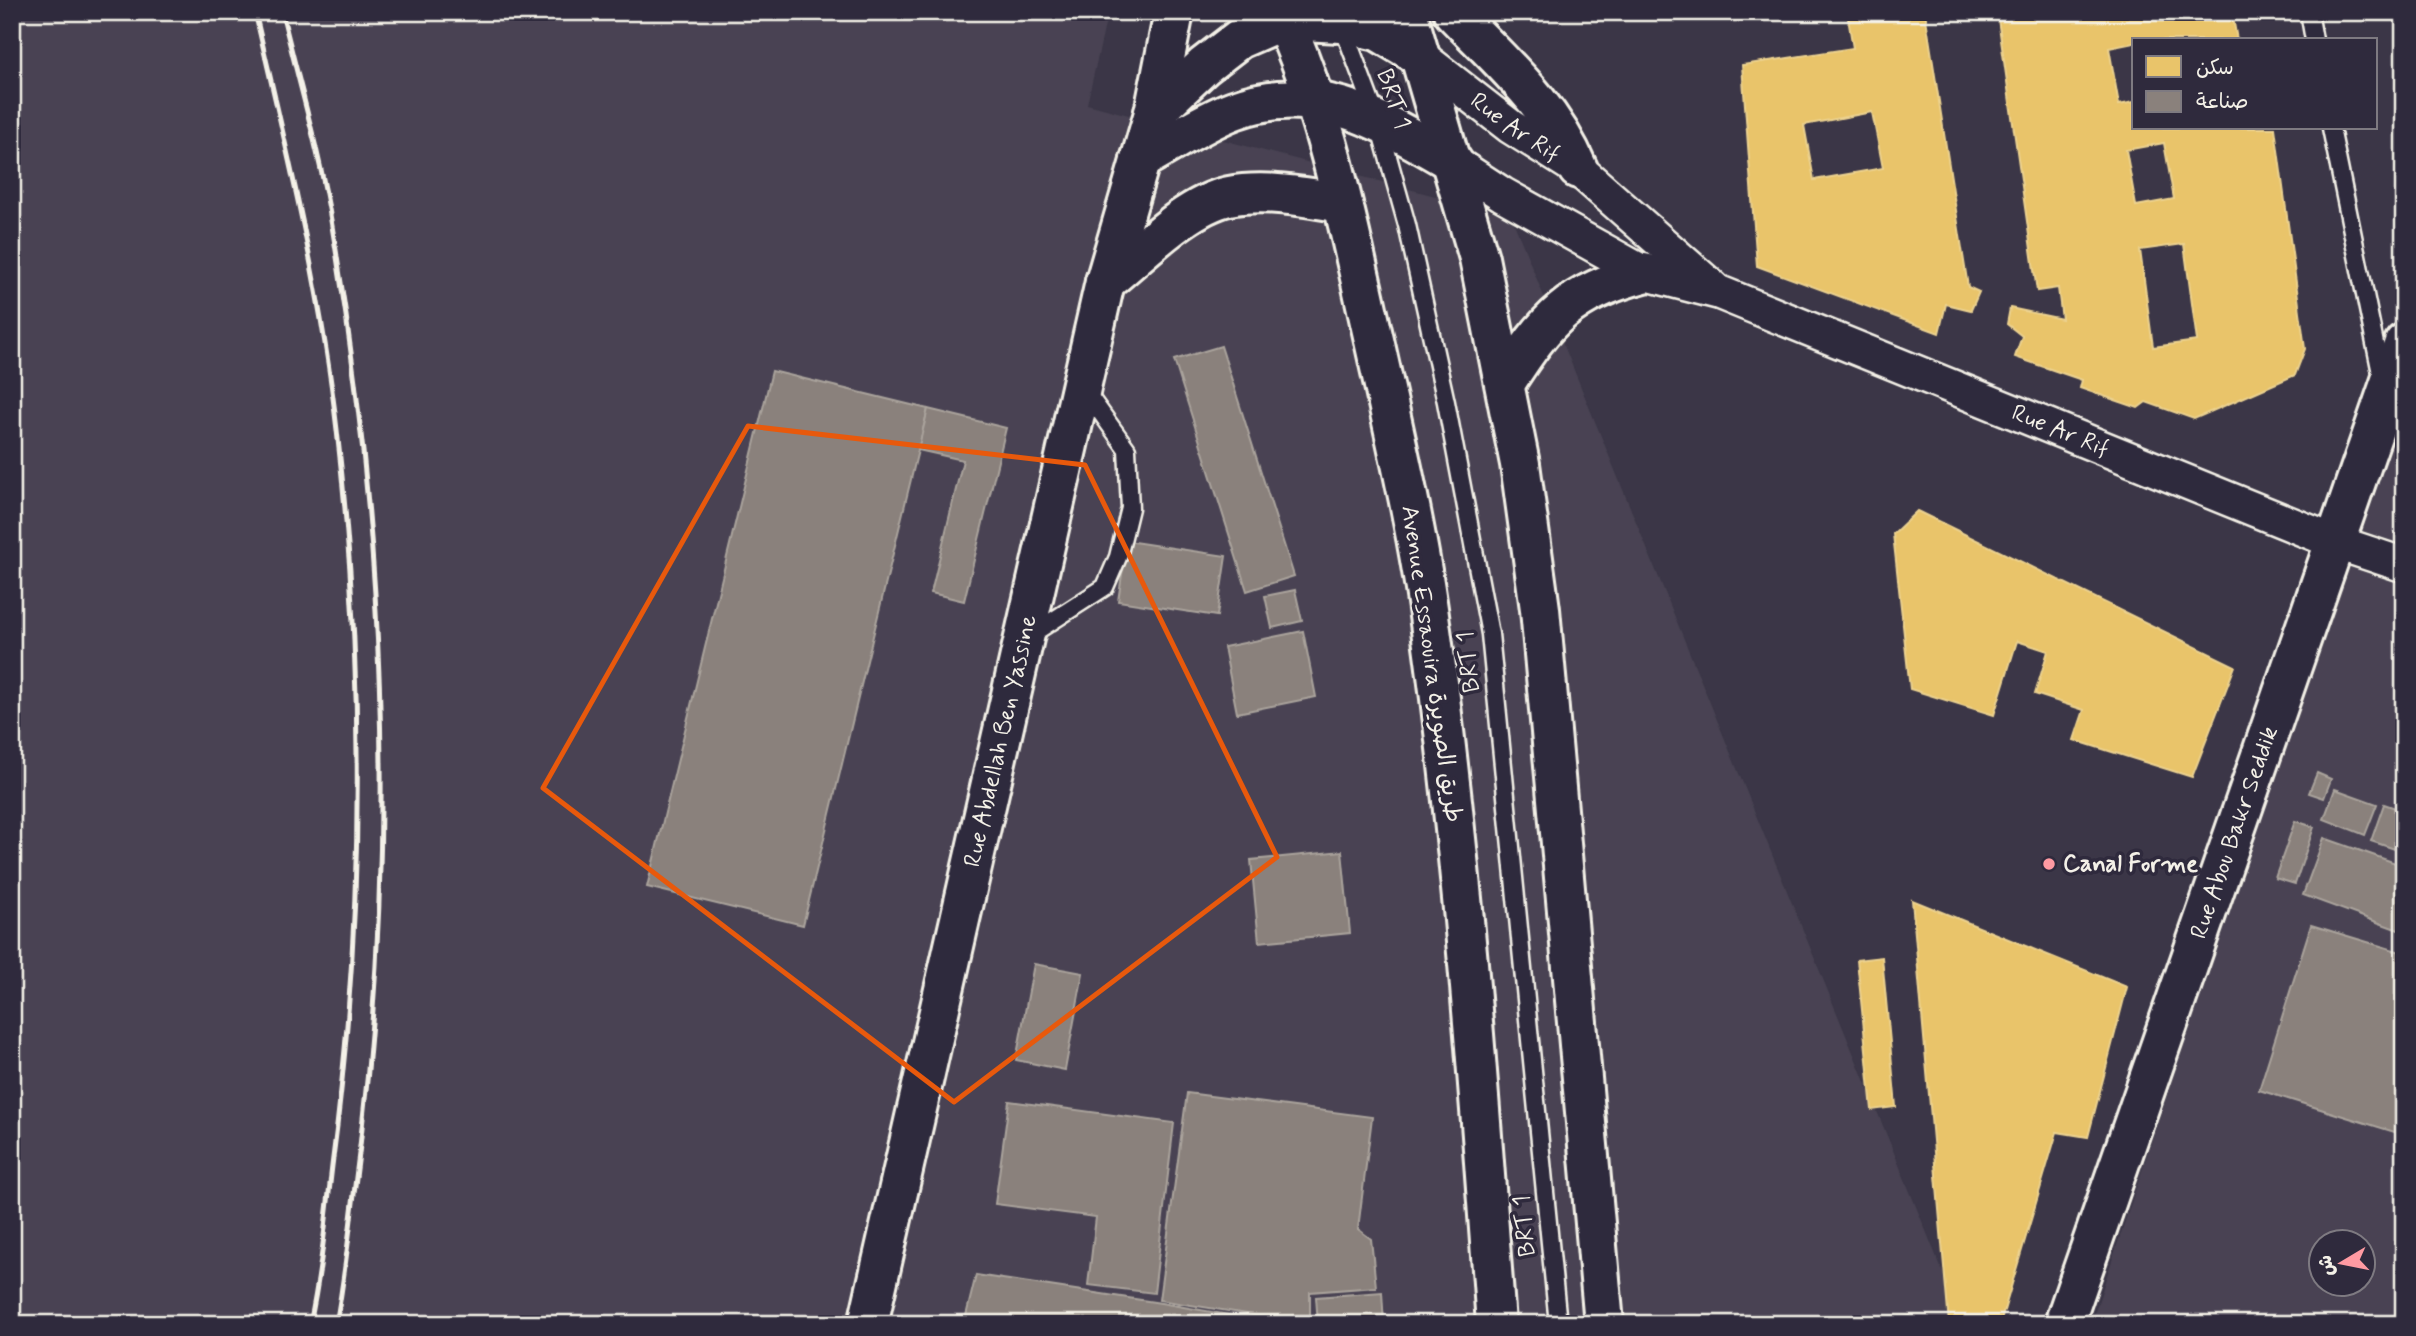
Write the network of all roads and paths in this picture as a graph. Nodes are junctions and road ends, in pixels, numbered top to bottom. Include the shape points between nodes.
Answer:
1 (1174, 12) edge
2 (1407, 12) edge
3 (1453, 12) edge
4 (2309, 12) edge
5 (1282, 16) edge
6 (1339, 17) edge
7 (2314, 38) edge
8 (1420, 56) junction
9 (1312, 99) junction
10 (1154, 113) junction
11 (1378, 121) junction
12 (2331, 130) edge
13 (1140, 160) junction
14 (1453, 162) junction
15 (1578, 169) junction
16 (1342, 203) junction
17 (1644, 273) junction
18 (1105, 282) junction
19 (1718, 292) junction
20 (2404, 343) edge
21 (1506, 382) junction
22 (1082, 385) junction
23 (2385, 394) junction
24 (2335, 542) junction
25 (2404, 565) edge
26 (1024, 639) junction
27 (869, 1324) edge
28 (1496, 1324) edge
29 (1558, 1324) edge
30 (1604, 1324) edge
31 (2064, 1324) edge

1 - 10 main road, Rue Abdellah Ben Yassine
2 - 8 main road
3 - 15 main road via 1546,109 1564,135
4 - 7 lane
5 - 6 main road, Rue Ar Rif
5 - 9 main road, Avenue Essaouira طريق الصويرة
5 - 10 main road via 1239,39
6 - 8 main road, Rue Ar Rif via 1378,30
6 - 11 lane, BRT 1
8 - 14 main road
8 - 15 street, Rue Ar Rif via 1511,127
9 - 11 main road, Rue Ar Rif
9 - 13 main road via 1234,110
9 - 16 main road, Avenue Essaouira طريق الصويرة
10 - 13 main road, Rue Abdellah Ben Yassine
11 - 14 main road, Rue Ar Rif
11 - 29 lane, BRT 1 via 1426,307 1490,634
12 - 23 lane
13 - 18 main road, Rue Abdellah Ben Yassine
14 - 17 street, Rue Ar Rif
14 - 21 main road
15 - 19 street, Rue Ar Rif
16 - 18 main road via 1250,194 1215,201 1182,219
16 - 28 main road, Avenue Essaouira طريق الصويرة via 1406,482 1431,628 1470,971
17 - 19 street, Rue Ar Rif
17 - 21 main road via 1594,289 1564,307
18 - 22 main road, Rue Abdellah Ben Yassine
19 - 24 street, Rue Ar Rif
20 - 23 main road, Rue Abou Bakr Seddik
21 - 30 main road via 1540,609
22 - 26 main road, Rue Abdellah Ben Yassine
22 - 26 lane via 1127,449 1130,508 1105,587
23 - 24 main road, Rue Abou Bakr Seddik
24 - 25 street, Rue Ar Rif
24 - 31 main road, Rue Abou Bakr Seddik
26 - 27 main road, Rue Abdellah Ben Yassine

